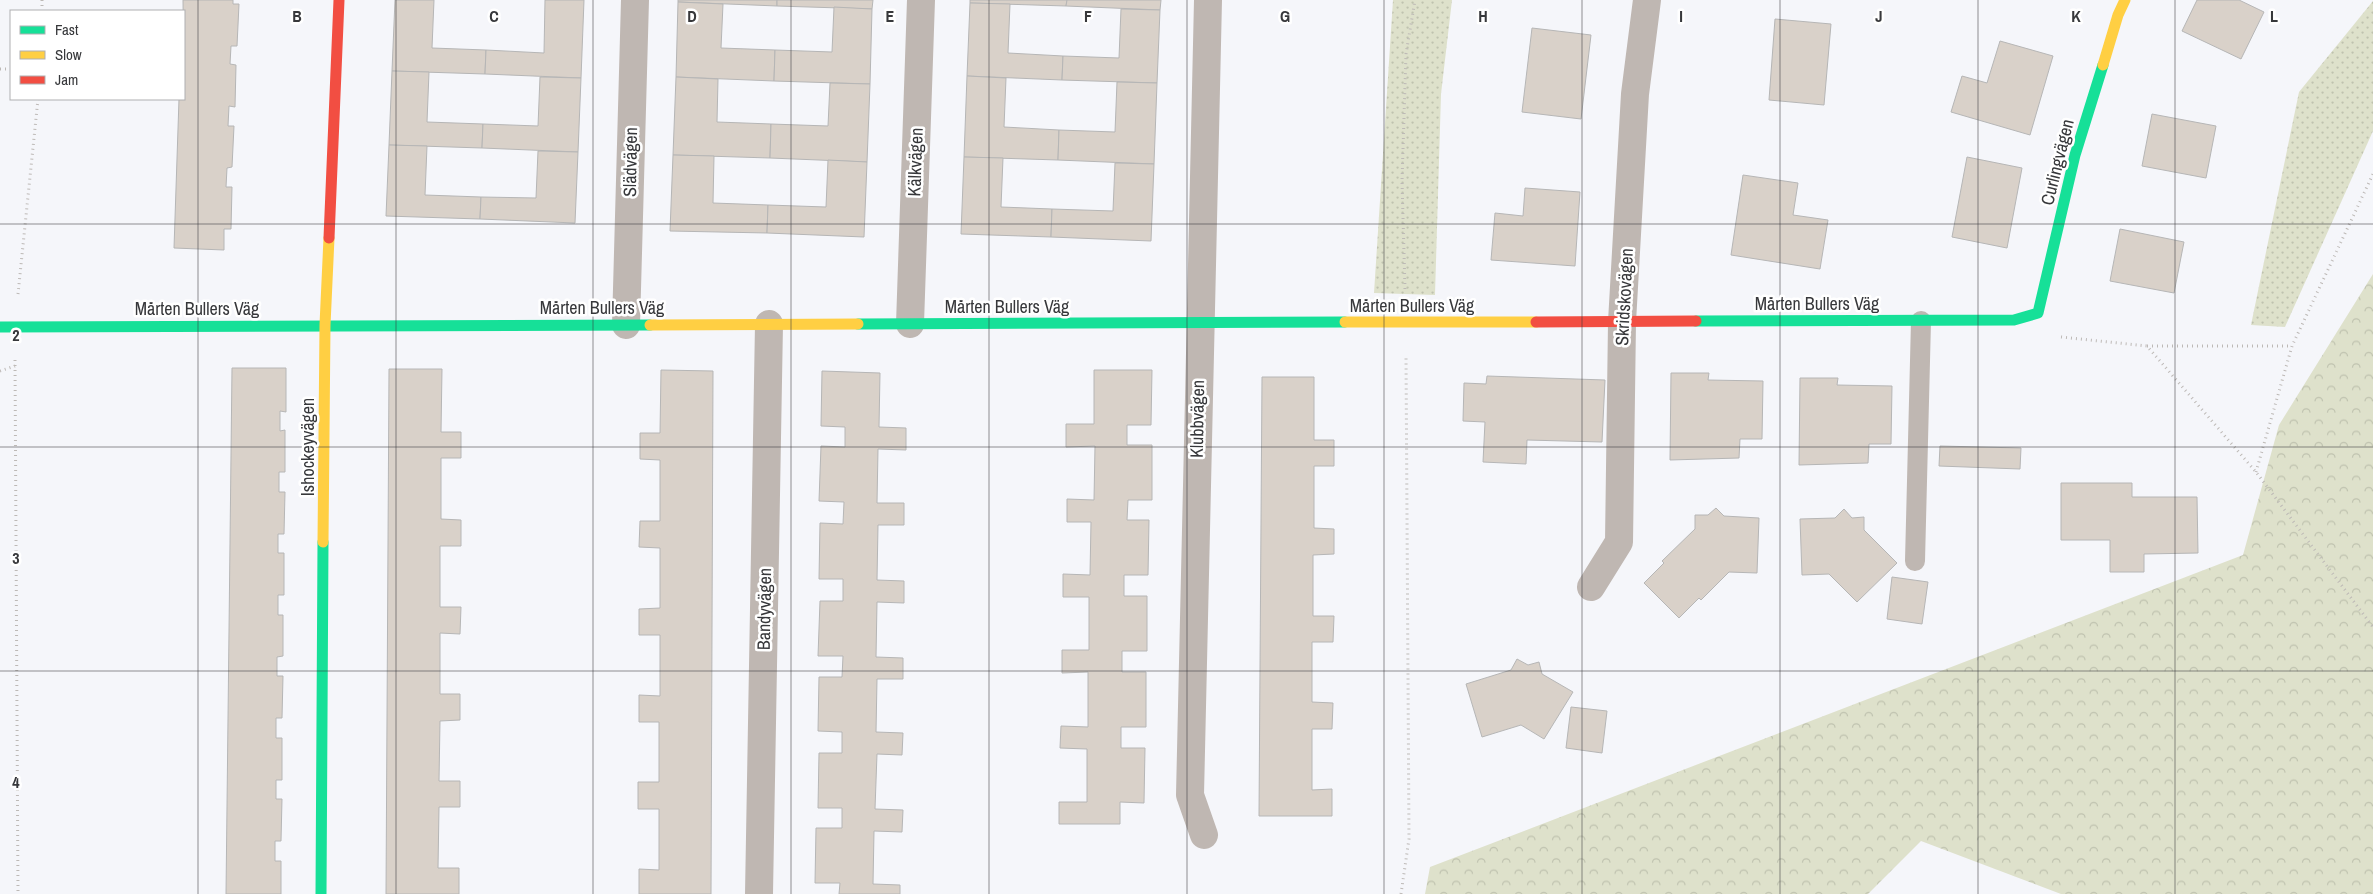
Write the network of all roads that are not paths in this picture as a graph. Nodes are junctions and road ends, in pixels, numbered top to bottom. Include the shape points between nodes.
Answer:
1 (339, 0) edge
2 (635, 0) edge
3 (921, 0) edge
4 (1208, 0) edge
5 (1647, 0) edge
6 (2126, 0) edge
7 (1921, 320) junction
8 (2014, 320) joint
9 (1622, 322) junction
10 (1199, 323) junction
11 (769, 324) junction
12 (910, 324) junction
13 (626, 325) junction
14 (325, 326) junction
15 (0, 327) edge
16 (1915, 560) dead end
17 (1590, 587) dead end
18 (1204, 835) dead end
19 (321, 894) edge
20 (759, 894) edge

1 - 14 street, Ishockeyvägen
2 - 13 street, Slädvägen
3 - 12 street, Kälkvägen
4 - 10 street, Klubbvägen
5 - 9 street, Skridskovägen via 1635,94
6 - 8 street, Curlingvägen via 2118,15 2075,155 2038,313
7 - 8 street, Mårten Bullers Väg
7 - 9 street, Mårten Bullers Väg
7 - 16 lane
9 - 10 street, Mårten Bullers Väg
9 - 17 street, Skridskovägen via 1619,542
10 - 12 street, Mårten Bullers Väg
10 - 18 street, Klubbvägen via 1190,795
11 - 12 street, Mårten Bullers Väg
11 - 13 street, Mårten Bullers Väg
11 - 20 street, Bandyvägen
13 - 14 street, Mårten Bullers Väg
14 - 15 street, Mårten Bullers Väg
14 - 19 street, Ishockeyvägen

